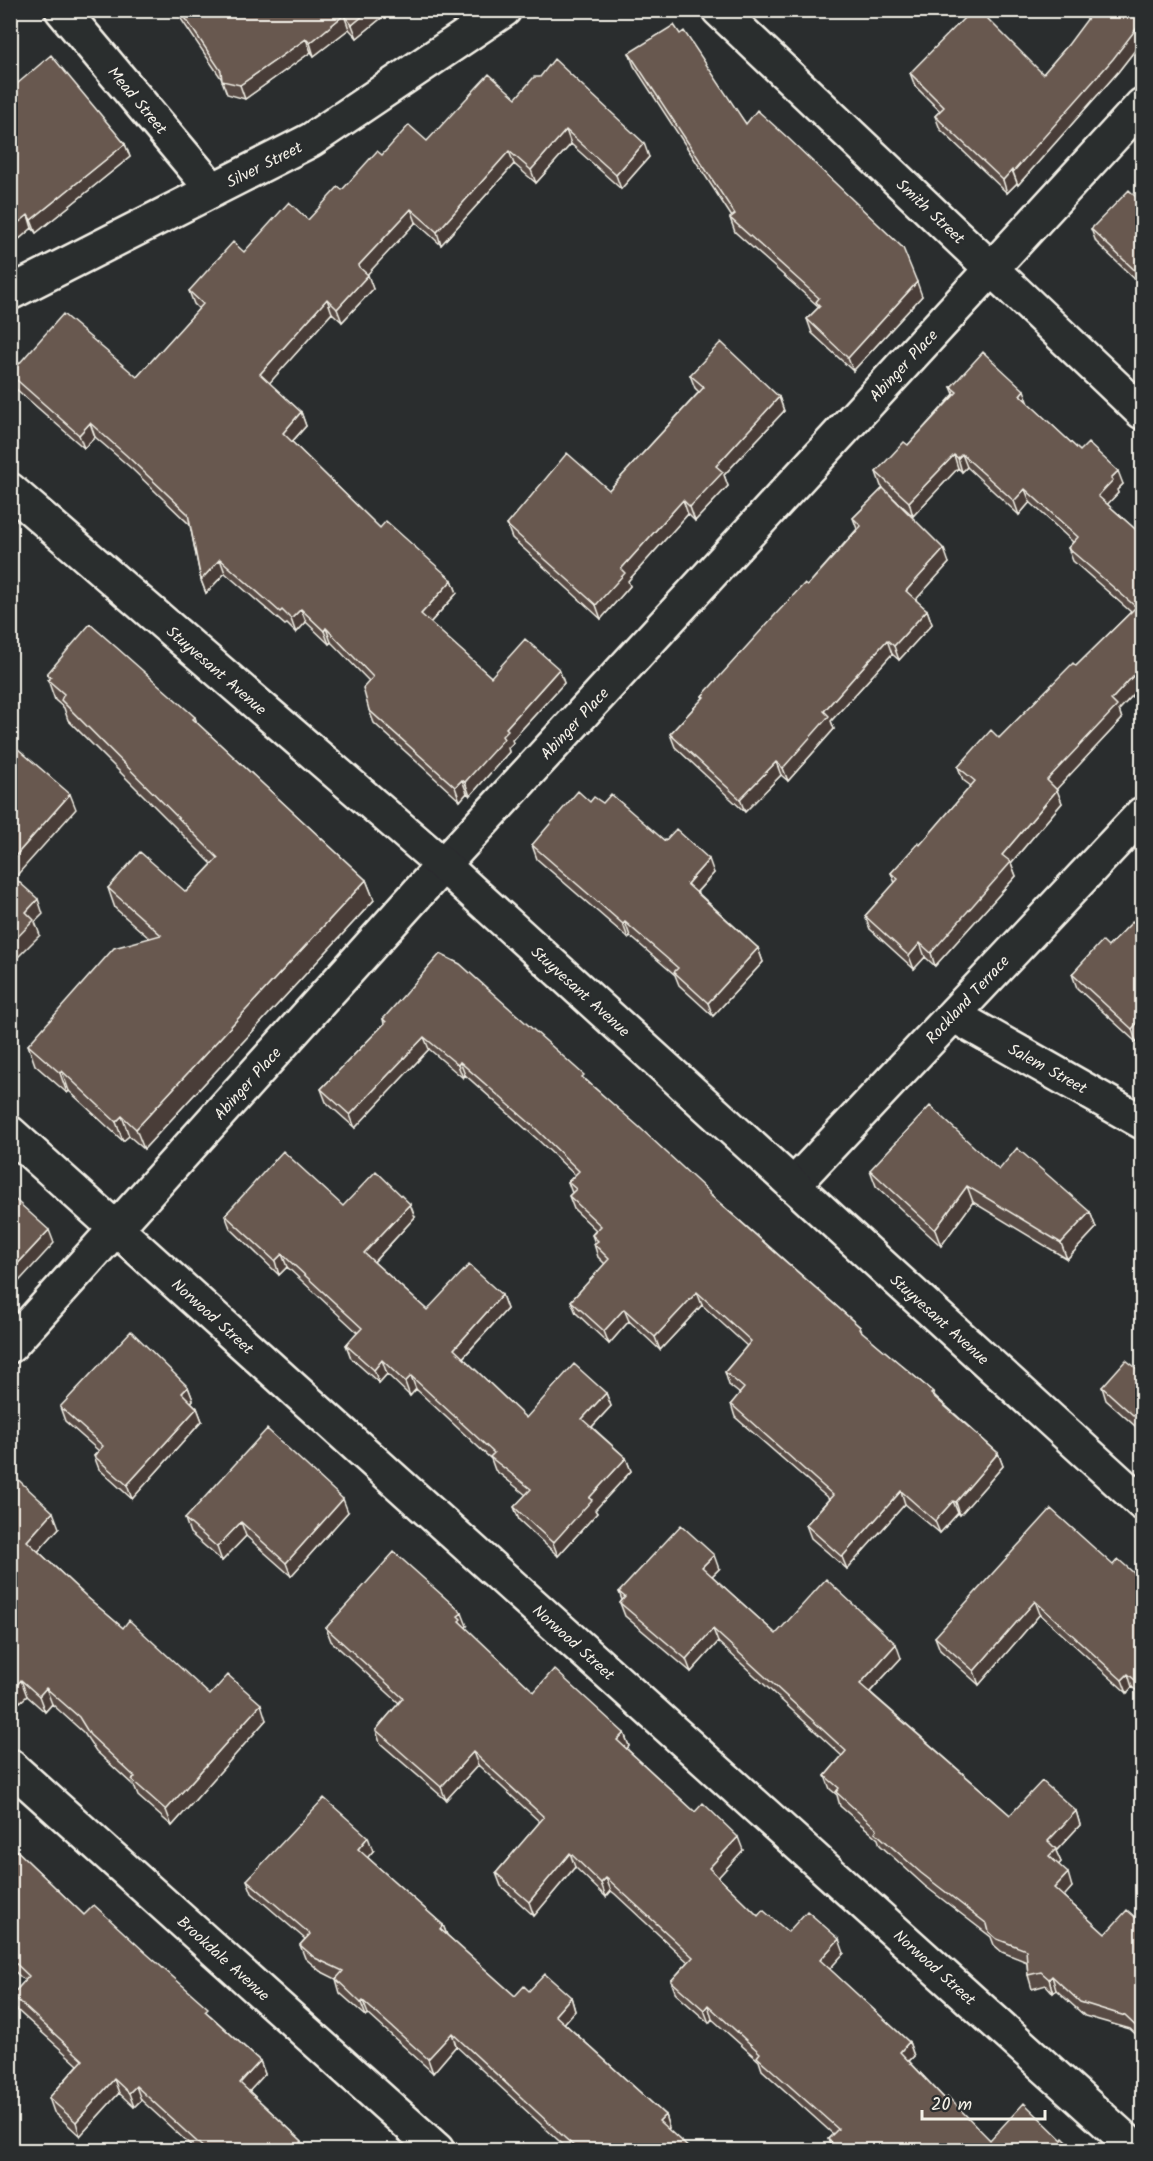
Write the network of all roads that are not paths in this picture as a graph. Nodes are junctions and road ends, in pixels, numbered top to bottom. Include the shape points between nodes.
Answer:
1 (62, 10) edge
2 (504, 10) edge
3 (720, 10) edge
4 (1143, 105) edge
5 (213, 190) junction
6 (992, 268) junction
7 (10, 293) edge
8 (1143, 412) edge
9 (10, 490) edge
10 (1143, 814) edge
11 (443, 865) junction
12 (953, 1015) junction
13 (1143, 1122) edge
14 (10, 1133) edge
15 (793, 1185) junction
16 (116, 1228) junction
17 (10, 1346) edge
18 (1143, 1503) edge
19 (10, 1766) edge
20 (436, 2151) edge
21 (1137, 2151) edge

1 - 5 street, Mead Street
2 - 5 street, Silver Street via 311,140
3 - 6 street, Smith Street
4 - 6 street, Abinger Place
5 - 7 street, Silver Street
6 - 8 street, Smith Street
6 - 11 street, Abinger Place
9 - 11 street, Stuyvesant Avenue
10 - 12 street, Rockland Terrace
11 - 15 street, Stuyvesant Avenue
11 - 16 street, Abinger Place
12 - 13 street, Salem Street
12 - 15 street, Rockland Terrace
14 - 16 street, Norwood Street
15 - 18 street, Stuyvesant Avenue
16 - 17 street, Abinger Place
16 - 21 street, Norwood Street
19 - 20 street, Brookdale Avenue

